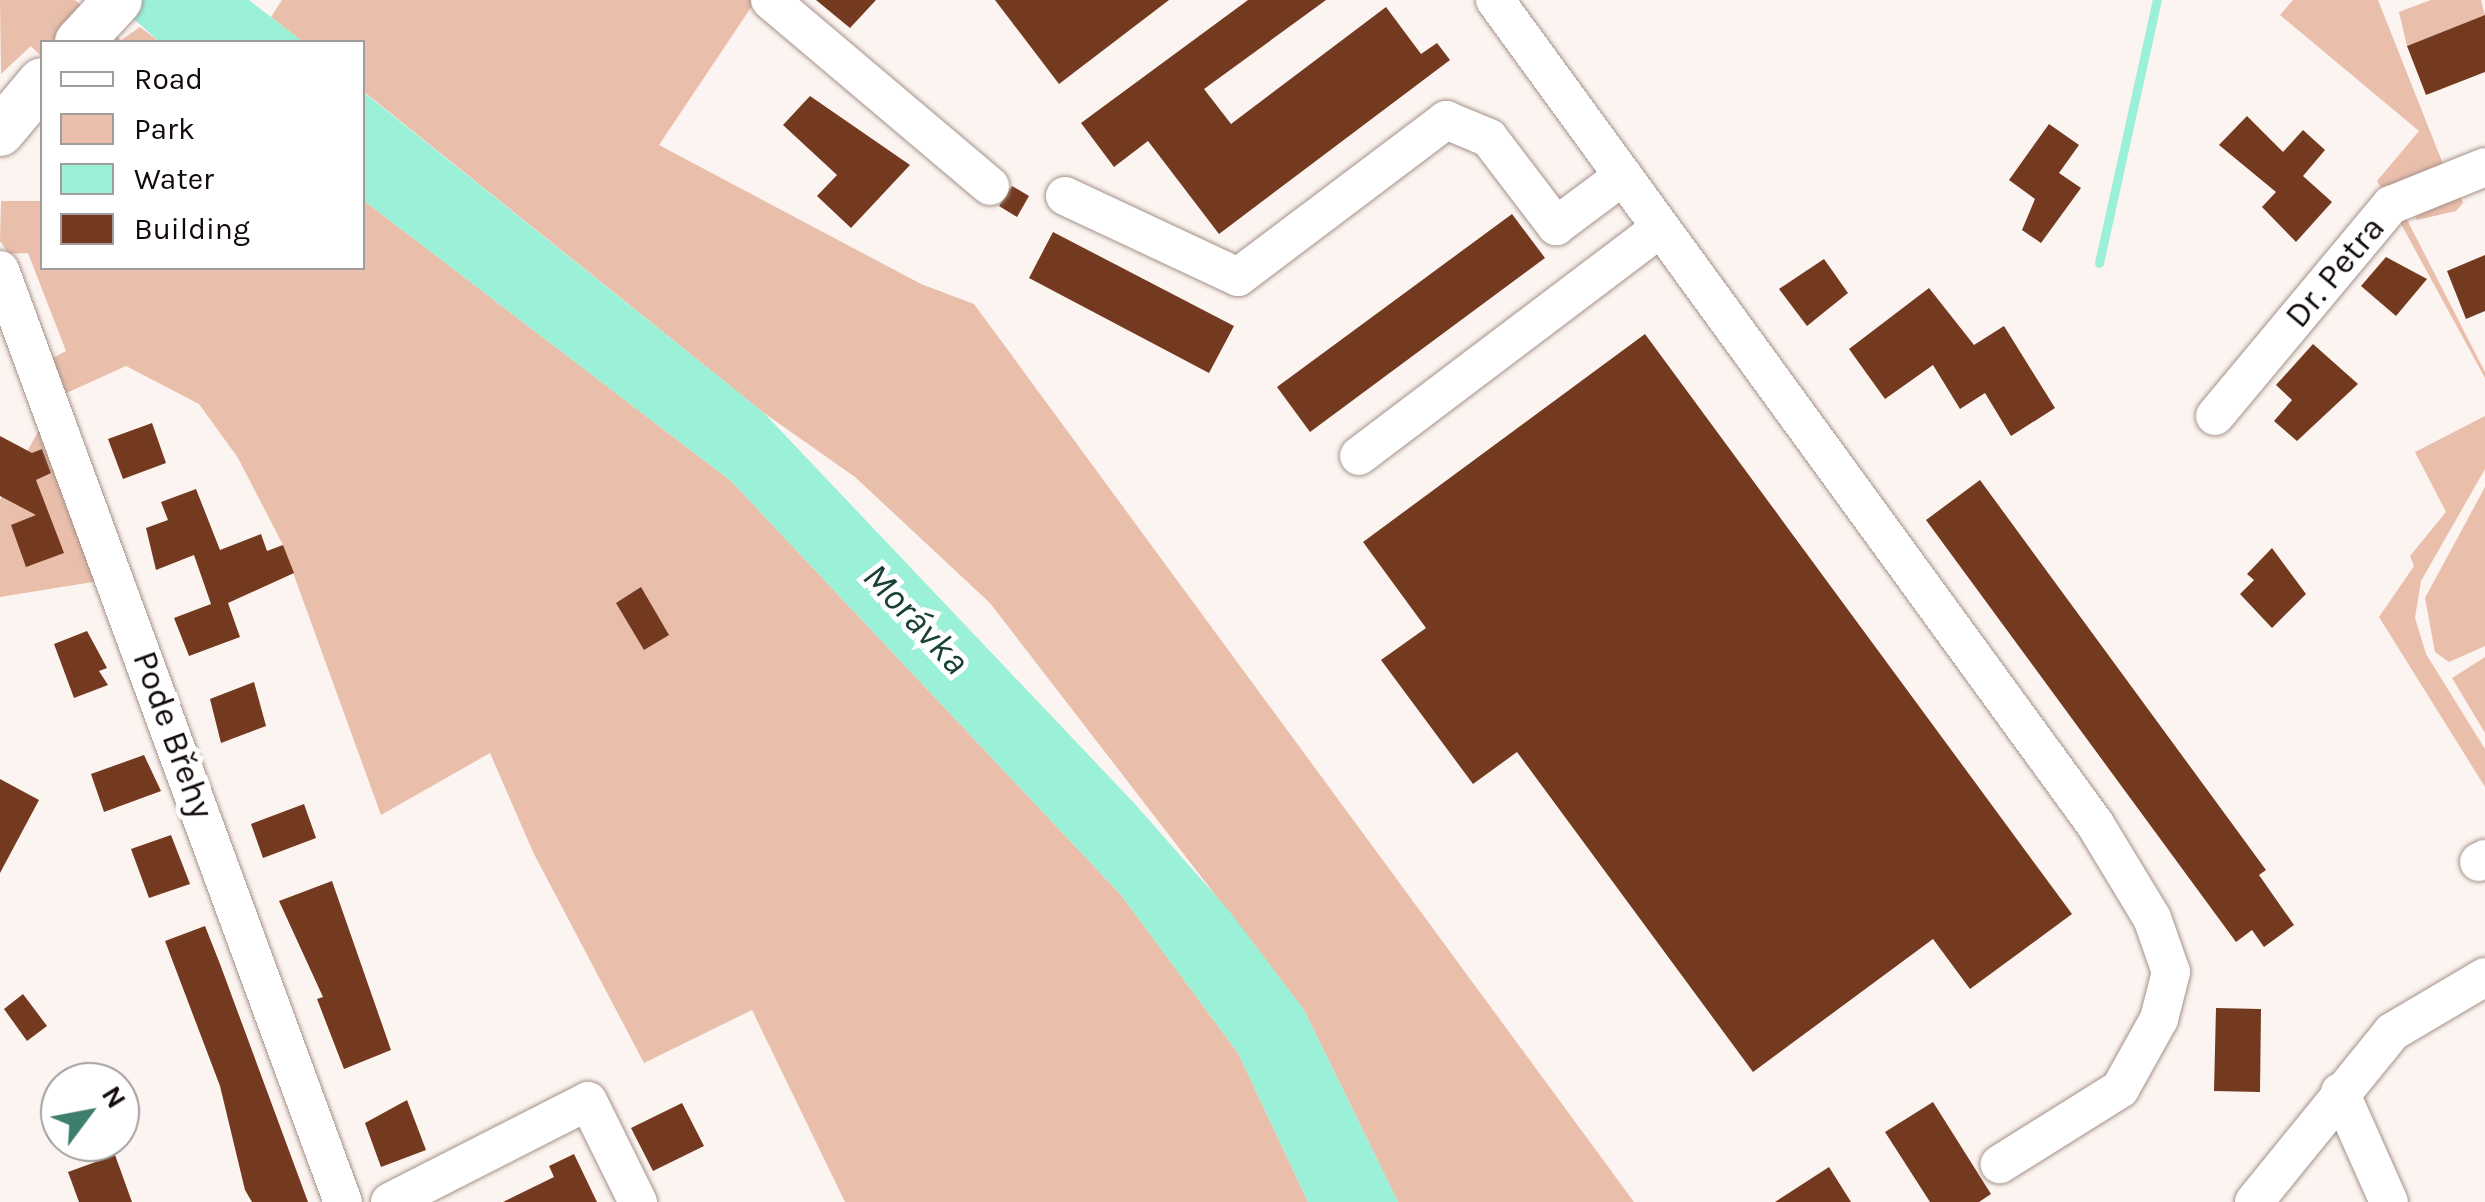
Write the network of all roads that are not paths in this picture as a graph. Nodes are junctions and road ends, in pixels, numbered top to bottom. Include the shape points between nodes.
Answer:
1 (118, 0) edge
2 (770, 0) edge
3 (1495, 0) edge
4 (81, 40) edge
5 (40, 85) edge
6 (0, 132) edge
7 (2485, 167) edge
8 (1623, 176) junction
9 (990, 186) dead end
10 (1066, 196) dead end
11 (1661, 228) junction
12 (0, 270) edge
13 (2214, 416) dead end
14 (1360, 456) dead end
15 (2485, 977) edge
16 (2340, 1092) junction
17 (2000, 1164) dead end
18 (343, 1202) edge
19 (390, 1202) edge
20 (638, 1202) edge
21 (2254, 1202) edge
22 (2389, 1202) edge

1 - 4 main road
2 - 9 street
3 - 8 street
5 - 6 main road
7 - 13 street, Dr. Petra via 2391,205
8 - 10 street via 1556,226 1488,138 1446,120 1238,278
8 - 11 street
11 - 14 street
11 - 17 street via 2095,824 2152,918 2170,972 2159,1019 2120,1089
12 - 18 street, Pode Břehy
15 - 16 street via 2392,1032
16 - 21 street
16 - 22 street
19 - 20 street via 588,1102

